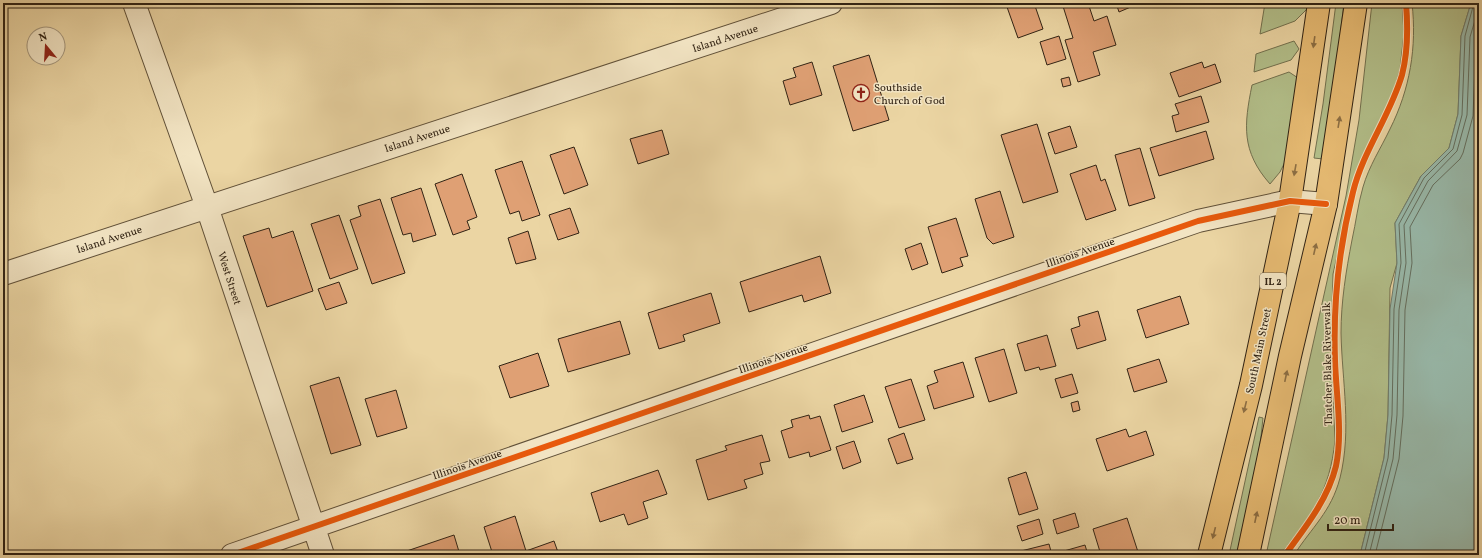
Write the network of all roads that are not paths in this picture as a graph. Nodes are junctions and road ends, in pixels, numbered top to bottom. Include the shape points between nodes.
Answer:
1 (134, 3) edge
2 (831, 3) edge
3 (1319, 3) edge
4 (1356, 3) edge
5 (1290, 201) junction
6 (1326, 204) junction
7 (207, 207) junction
8 (3, 274) edge
9 (314, 528) junction
10 (232, 555) edge
11 (323, 555) edge
12 (1209, 555) edge
13 (1248, 555) edge

1 - 7 street, West Street
2 - 7 street, Island Avenue
3 -> 5 main road, South Main Street / IL 2
6 -> 4 main road
5 - 6 street, Illinois Avenue
5 - 9 street, Illinois Avenue via 1198,221
5 -> 12 main road, South Main Street / IL 2 via 1251,385
13 -> 6 main road via 1290,356
7 - 8 street, Island Avenue
7 - 9 street, West Street
9 - 10 street, Illinois Avenue
9 - 11 street, West Street

